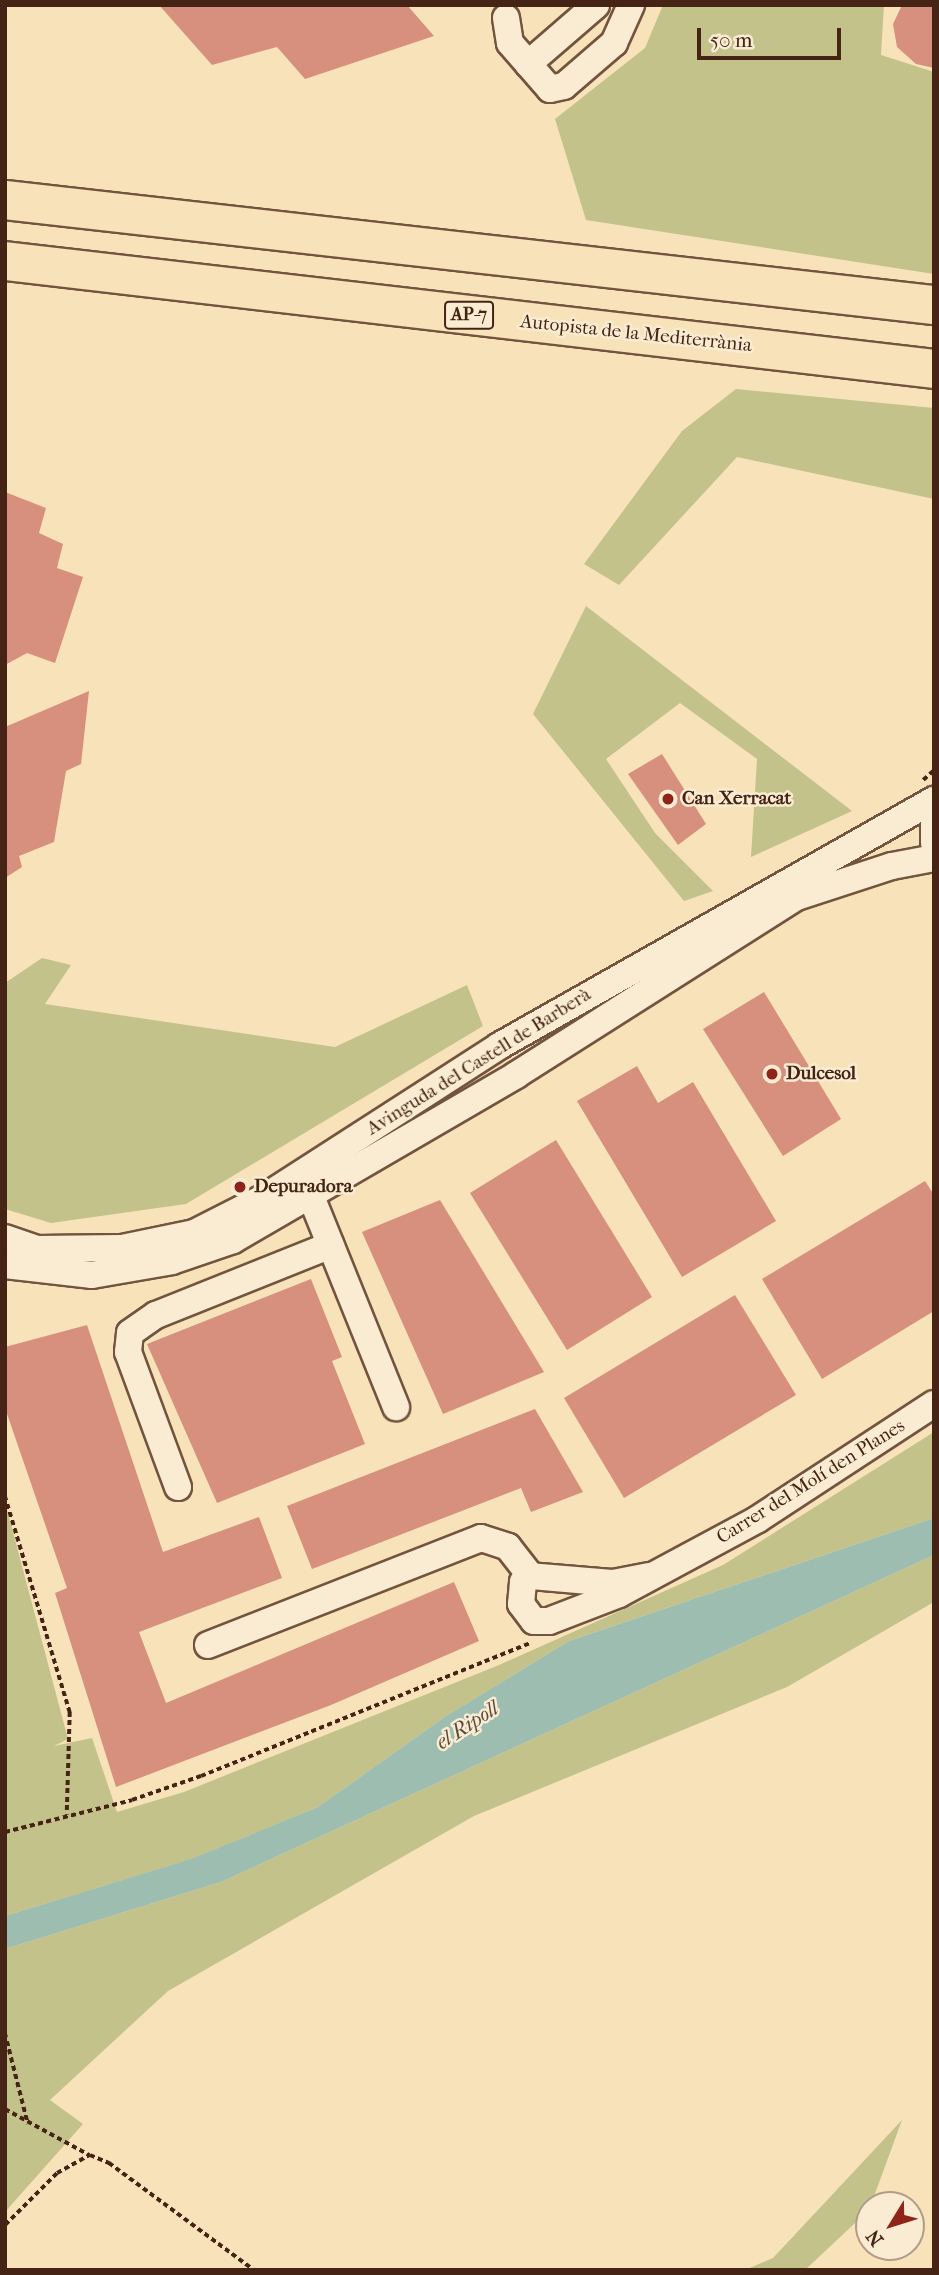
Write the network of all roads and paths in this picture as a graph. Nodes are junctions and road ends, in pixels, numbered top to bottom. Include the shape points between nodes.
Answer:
1 (596, 5) edge
2 (631, 5) edge
3 (506, 18) dead end
4 (528, 64) junction
5 (5, 200) edge
6 (5, 261) edge
7 (934, 305) edge
8 (934, 369) edge
9 (934, 800) edge
10 (934, 810) edge
11 (934, 844) edge
12 (934, 859) edge
13 (310, 1194) junction
14 (5, 1238) edge
15 (331, 1245) junction
16 (5, 1265) edge
17 (934, 1404) edge
18 (396, 1407) dead end
19 (178, 1487) dead end
20 (5, 1496) edge
21 (531, 1576) junction
22 (649, 1576) junction
23 (208, 1645) dead end
24 (520, 1647) dead end
25 (67, 1815) junction
26 (5, 1832) edge
27 (5, 2033) edge
28 (5, 2109) edge
29 (29, 2126) junction
30 (90, 2155) junction
31 (5, 2225) edge
32 (254, 2270) edge

1 - 4 street
2 - 4 street via 614,43 564,86 551,89
3 - 4 street via 505,33
5 - 7 highway
6 - 8 highway, Autopista de la Mediterrània / AP-7
9 - 14 street, Avinguda del Castell de Barberà via 499,1046 265,1197 194,1233 122,1248 37,1249
10 - 11 street
12 - 13 street, Avinguda del Castell de Barberà via 892,866 797,897 516,1075
13 - 15 street
13 - 16 street, Avinguda del Castell de Barberà via 233,1240 173,1261 92,1275
15 - 18 street
15 - 19 street via 156,1315 130,1333 128,1352
17 - 22 street, Carrer del Molí den Planes via 758,1519
20 - 25 path via 70,1712
21 - 22 street, Carrer del Molí den Planes via 612,1583
21 - 22 street, Carrer del Molí den Planes via 523,1582 521,1604 534,1621 583,1611
21 - 23 street via 508,1547 481,1538
24 - 25 path via 201,1776
25 - 26 path
27 - 29 path
28 - 29 path
29 - 30 path
30 - 31 path via 57,2173
30 - 32 path via 120,2171

